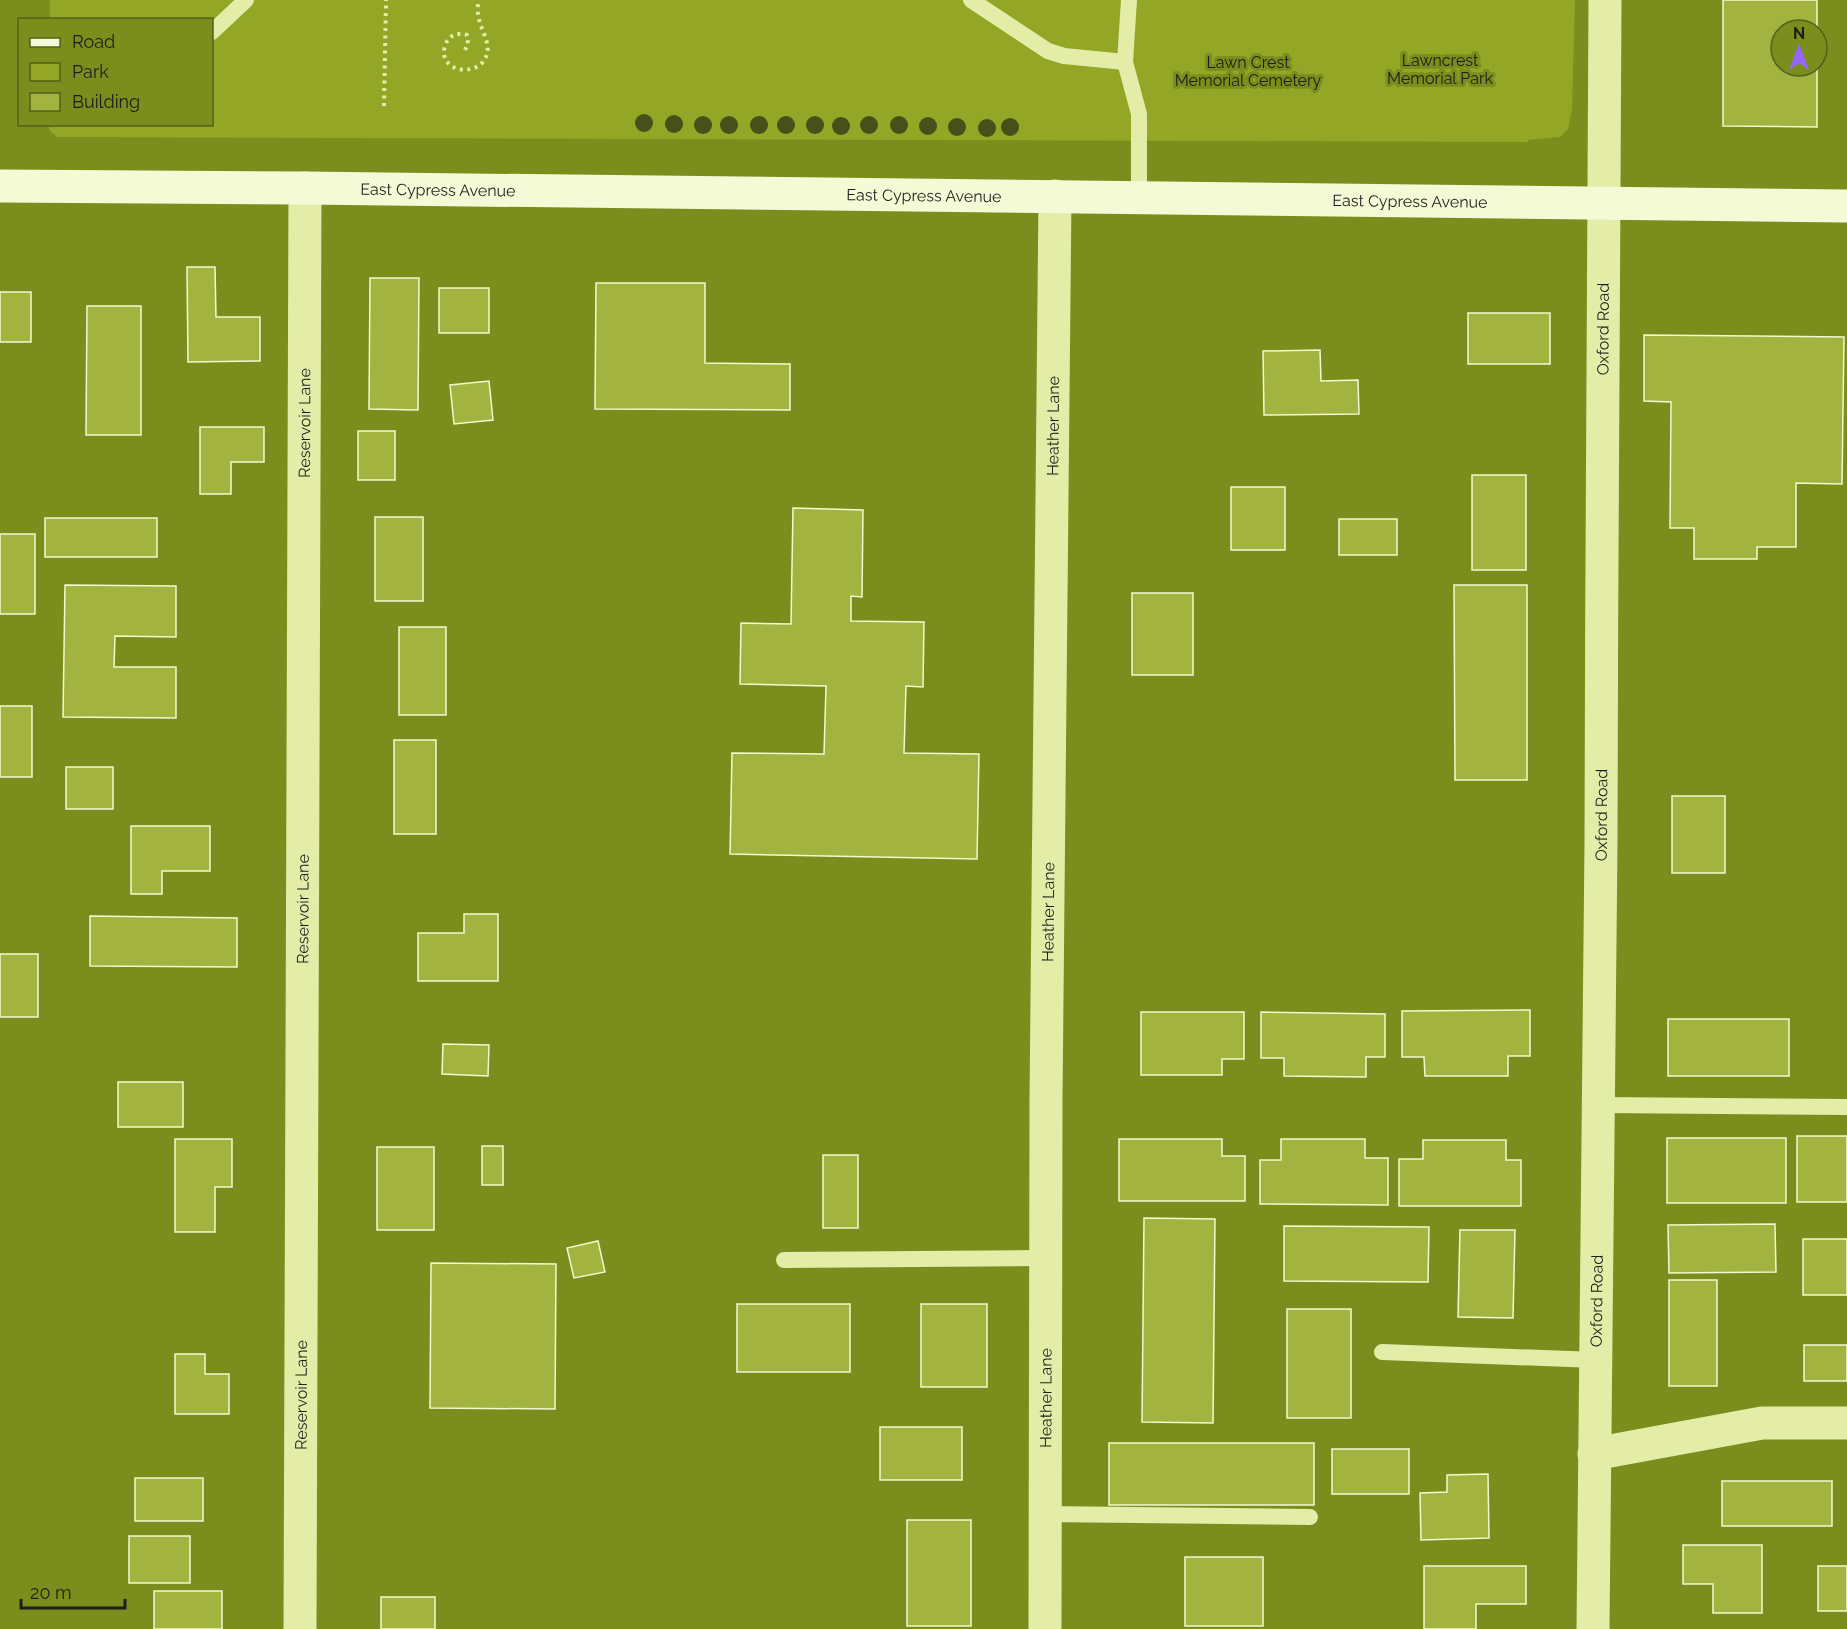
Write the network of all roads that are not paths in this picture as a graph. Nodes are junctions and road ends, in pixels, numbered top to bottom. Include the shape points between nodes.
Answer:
1 (246, 0) edge
2 (971, 0) edge
3 (1129, 0) edge
4 (1605, 0) edge
5 (213, 31) edge
6 (1125, 62) junction
7 (0, 186) edge
8 (304, 188) junction
9 (1055, 196) junction
10 (1138, 197) junction
11 (1602, 204) junction
12 (1847, 206) edge
13 (1599, 1105) junction
14 (1847, 1107) edge
15 (1046, 1258) junction
16 (784, 1260) dead end
17 (1382, 1352) dead end
18 (1596, 1360) junction
19 (1847, 1424) edge
20 (1594, 1454) junction
21 (1046, 1514) junction
22 (1310, 1517) dead end
23 (300, 1629) edge
24 (1045, 1629) edge
25 (1593, 1629) edge

1 - 5 lane
2 - 6 lane via 1048,51
3 - 6 lane
4 - 11 street, Oxford Road
6 - 10 lane via 1139,114
7 - 8 main road, East Cypress Avenue
8 - 9 main road, East Cypress Avenue
8 - 23 street, Reservoir Lane
9 - 10 main road, East Cypress Avenue
9 - 15 street, Heather Lane
10 - 11 main road, East Cypress Avenue
11 - 12 main road, East Cypress Avenue
11 - 13 street, Oxford Road
13 - 14 lane
13 - 18 street, Oxford Road
15 - 16 lane
15 - 21 street, Heather Lane
17 - 18 lane
18 - 20 street, Oxford Road
19 - 20 street via 1762,1424
20 - 25 street, Oxford Road
21 - 22 lane
21 - 24 street, Heather Lane

